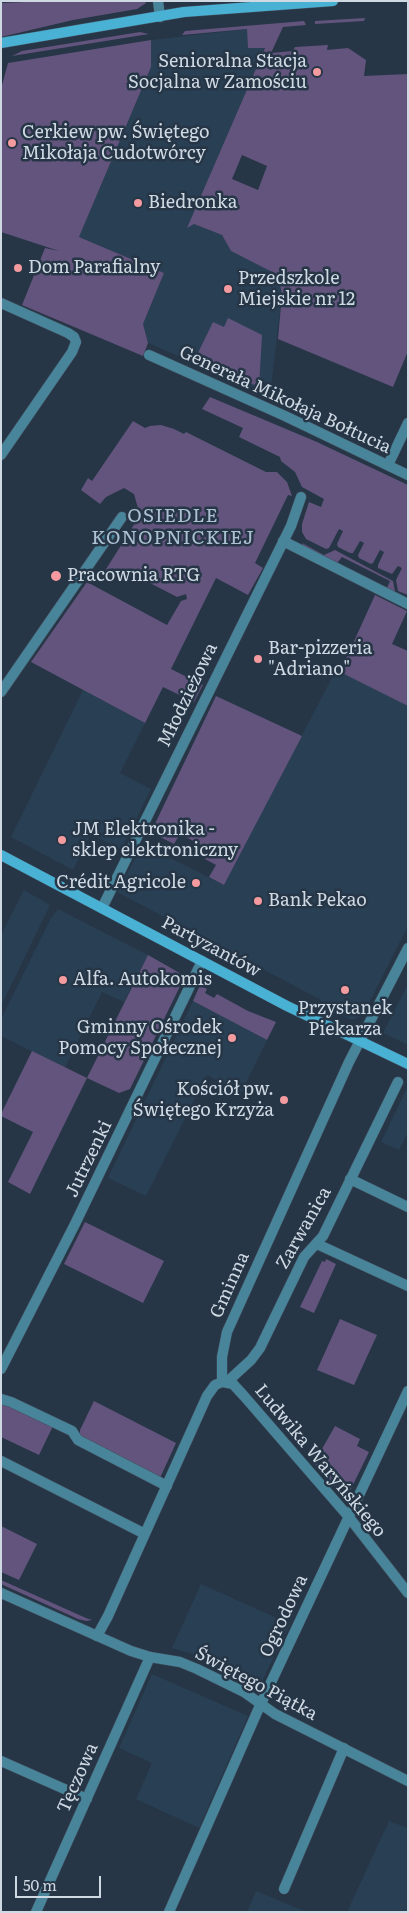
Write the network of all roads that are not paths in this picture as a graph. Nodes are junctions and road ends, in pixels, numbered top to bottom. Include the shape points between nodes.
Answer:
1 (158, 1) edge
2 (333, 1) edge
3 (160, 17) junction
4 (1, 43) edge
5 (1, 303) edge
6 (149, 355) dead end
7 (408, 423) edge
8 (1, 455) edge
9 (388, 465) junction
10 (408, 475) edge
11 (300, 497) dead end
12 (122, 517) dead end
13 (283, 541) junction
14 (408, 604) edge
15 (1, 692) edge
16 (1, 855) edge
17 (102, 908) junction
18 (408, 948) edge
19 (202, 961) junction
20 (360, 1042) junction
21 (408, 1064) edge
22 (398, 1082) dead end
23 (350, 1180) junction
24 (408, 1207) edge
25 (317, 1244) junction
26 (408, 1286) edge
27 (1, 1369) edge
28 (224, 1382) junction
29 (408, 1391) edge
30 (1, 1399) edge
31 (1, 1461) edge
32 (167, 1486) junction
33 (348, 1516) junction
34 (145, 1534) junction
35 (1, 1593) edge
36 (408, 1593) edge
37 (97, 1636) junction
38 (150, 1657) junction
39 (261, 1704) junction
40 (344, 1748) junction
41 (1, 1762) edge
42 (408, 1781) edge
43 (86, 1799) junction
44 (284, 1889) dead end
45 (36, 1912) edge
46 (169, 1912) edge

1 - 3 street
2 - 3 main road via 219,9
3 - 4 main road
5 - 8 street via 68,332 76,342
6 - 9 street, Generała Mikołaja Bołtucia
7 - 9 street
9 - 10 street, Generała Mikołaja Bołtucia
11 - 13 street, Młodzieżowa
12 - 15 street
13 - 14 street
13 - 17 street, Młodzieżowa
16 - 17 main road, Partyzantów
17 - 19 main road, Partyzantów
18 - 20 street, Gminna
19 - 20 main road, Partyzantów
19 - 27 street, Jutrzenki
20 - 21 main road, Partyzantów
20 - 28 street, Gminna via 227,1332 222,1349
22 - 23 street, Zarwanica
23 - 24 street
23 - 25 street, Zarwanica
25 - 26 street
25 - 28 street, Zarwanica via 304,1257 254,1357
28 - 32 street via 215,1385 207,1396
28 - 33 street, Ludwika Waryńskiego via 233,1384
29 - 33 street, Ogrodowa
30 - 32 street via 72,1431 78,1440
31 - 34 street
32 - 34 street
33 - 36 street, Ludwika Waryńskiego
33 - 39 street, Ogrodowa
34 - 37 street
35 - 37 street, Świętego Piątka
37 - 38 street, Świętego Piątka
38 - 39 street, Świętego Piątka via 180,1662 244,1692
38 - 43 street, Tęczowa
39 - 40 street, Świętego Piątka
39 - 46 street, Ogrodowa
40 - 42 street, Świętego Piątka
40 - 44 street
41 - 43 street
43 - 45 street, Tęczowa

